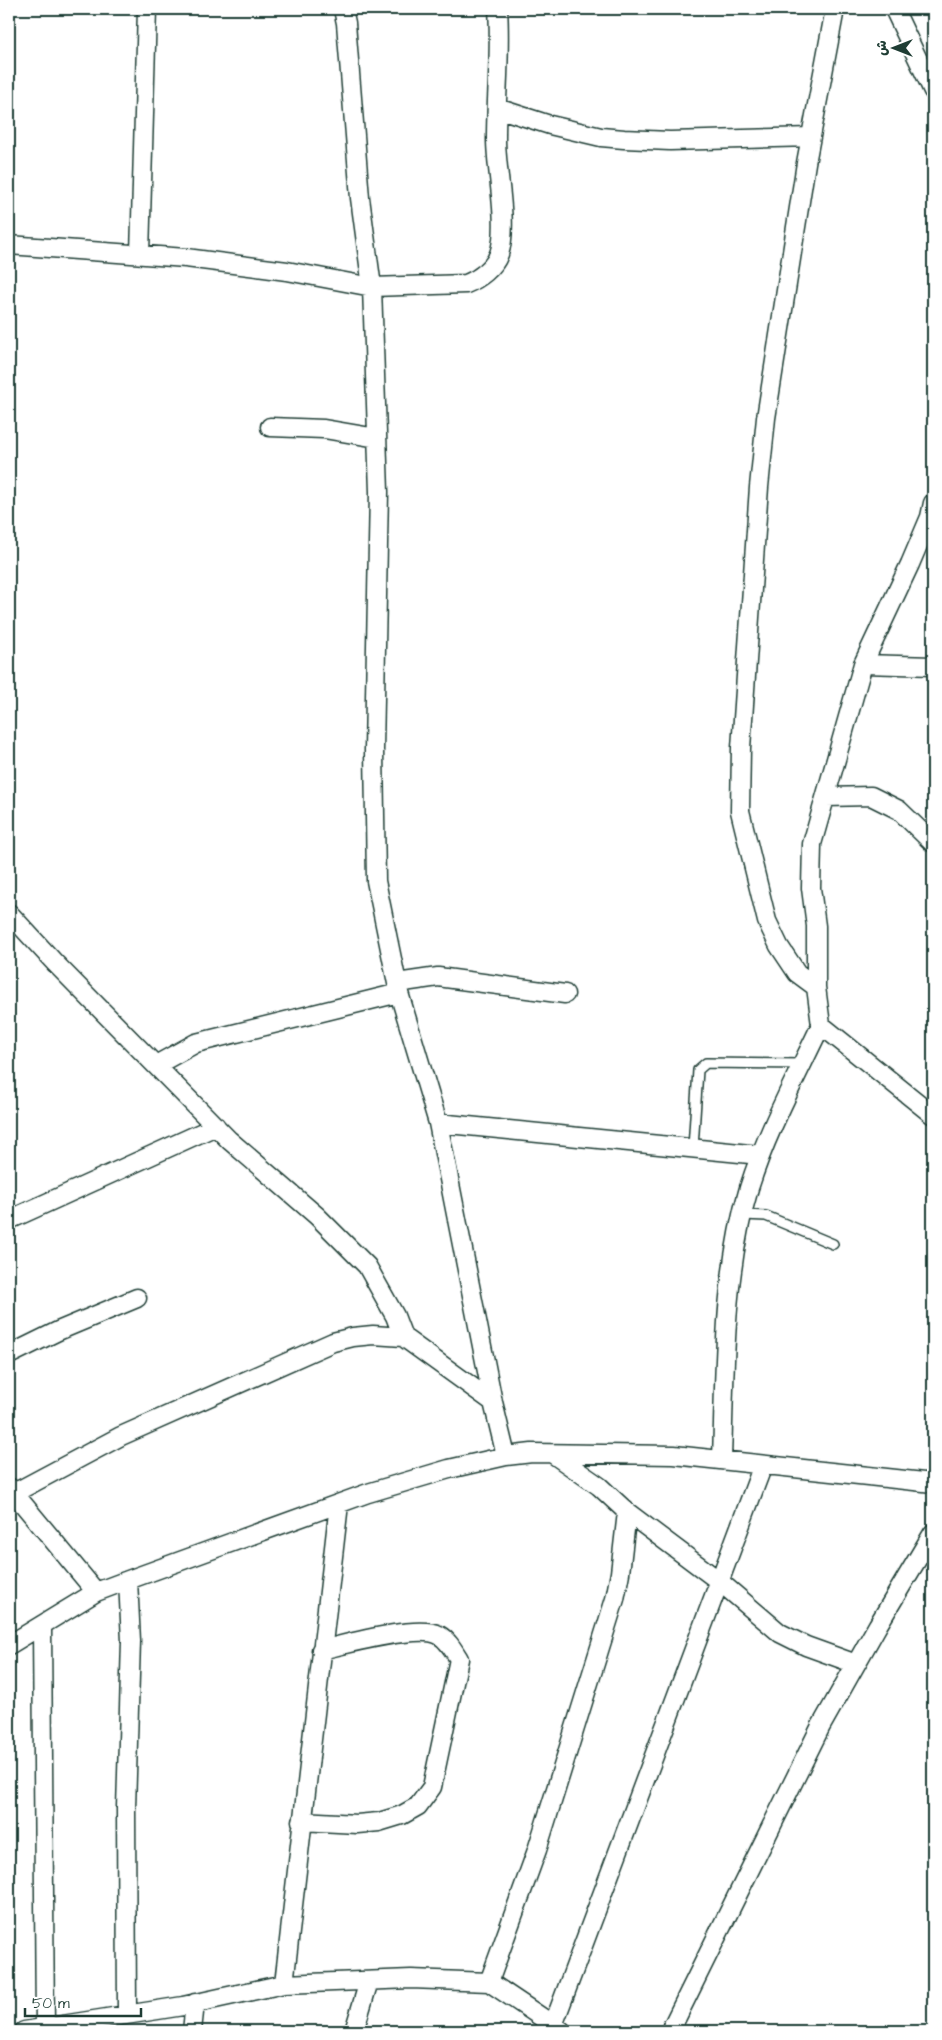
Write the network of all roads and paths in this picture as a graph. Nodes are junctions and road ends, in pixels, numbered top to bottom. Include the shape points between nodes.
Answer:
1 (147, 9) edge
2 (343, 9) edge
3 (498, 9) edge
4 (834, 9) edge
5 (894, 9) edge
6 (927, 66) edge
7 (933, 91) edge
8 (497, 108) junction
9 (811, 137) junction
10 (9, 245) edge
11 (140, 254) junction
12 (372, 287) junction
13 (270, 427) dead end
14 (377, 438) junction
15 (933, 504) edge
16 (863, 664) junction
17 (933, 666) edge
18 (826, 798) junction
19 (933, 843) edge
20 (9, 913) edge
21 (816, 987) junction
22 (398, 988) junction
23 (565, 994) dead end
24 (821, 1025) junction
25 (803, 1064) junction
26 (156, 1065) junction
27 (933, 1115) edge
28 (438, 1123) junction
29 (216, 1126) junction
30 (694, 1148) junction
31 (760, 1155) junction
32 (743, 1215) junction
33 (9, 1220) edge
34 (833, 1244) dead end
35 (137, 1298) dead end
36 (403, 1337) junction
37 (9, 1355) edge
38 (493, 1402) junction
39 (553, 1454) junction
40 (506, 1456) junction
41 (722, 1459) junction
42 (763, 1464) junction
43 (933, 1483) edge
44 (11, 1490) edge
45 (339, 1504) junction
46 (627, 1512) junction
47 (933, 1533) edge
48 (128, 1580) junction
49 (719, 1582) junction
50 (96, 1592) junction
51 (42, 1626) junction
52 (9, 1645) edge
53 (321, 1650) junction
54 (856, 1664) junction
55 (301, 1821) junction
56 (369, 1981) junction
57 (489, 1982) junction
58 (284, 1984) junction
59 (195, 2003) junction
60 (127, 2014) junction
61 (44, 2029) edge
62 (556, 2029) edge
63 (24, 2031) edge
64 (192, 2031) edge
65 (354, 2031) edge
66 (670, 2031) edge

1 - 11 street
2 - 12 street via 360,198
3 - 8 street
4 - 9 street
5 - 6 street
6 - 7 street
8 - 9 street via 601,137 670,141
8 - 12 street via 502,220 498,256 478,280 466,284
9 - 21 street via 766,418 741,748 740,812 767,920 797,972
10 - 11 street
11 - 12 street via 288,271
12 - 14 street
13 - 14 street via 324,429
14 - 22 street via 376,881
15 - 16 street via 910,564
16 - 17 street
16 - 18 street
18 - 19 street via 871,796 899,810
18 - 21 street via 812,844
20 - 26 street
21 - 24 street
22 - 23 street via 438,977
22 - 26 street via 196,1043
22 - 28 street
24 - 25 street
24 - 27 street
25 - 30 lane via 706,1063 698,1070
25 - 31 street
26 - 29 street
28 - 30 street
28 - 38 street
29 - 33 street
29 - 36 street via 317,1216 367,1266
30 - 31 street
31 - 32 street
32 - 34 lane via 766,1216
32 - 41 street via 726,1328
35 - 37 street
36 - 38 street
36 - 44 street via 373,1335 333,1342 121,1436
38 - 40 street
39 - 40 street
39 - 41 street via 674,1455
39 - 46 street via 599,1486
40 - 45 street via 405,1481
41 - 42 street
42 - 43 street
42 - 49 street
44 - 50 street
45 - 48 street
45 - 53 street
46 - 49 street
46 - 57 street via 615,1598 537,1850
47 - 54 street
48 - 50 street
48 - 60 street via 131,1641 126,1808
49 - 54 street via 780,1633
49 - 62 street
50 - 51 street
51 - 52 street
51 - 61 street
53 - 55 street
53 - 55 street via 427,1630 450,1645 459,1659 432,1787 418,1806 379,1822
54 - 66 street via 821,1726
55 - 58 street
56 - 57 street
56 - 58 street
56 - 65 street
57 - 62 street
58 - 59 street
59 - 60 street
59 - 64 street
60 - 61 street
61 - 63 street

